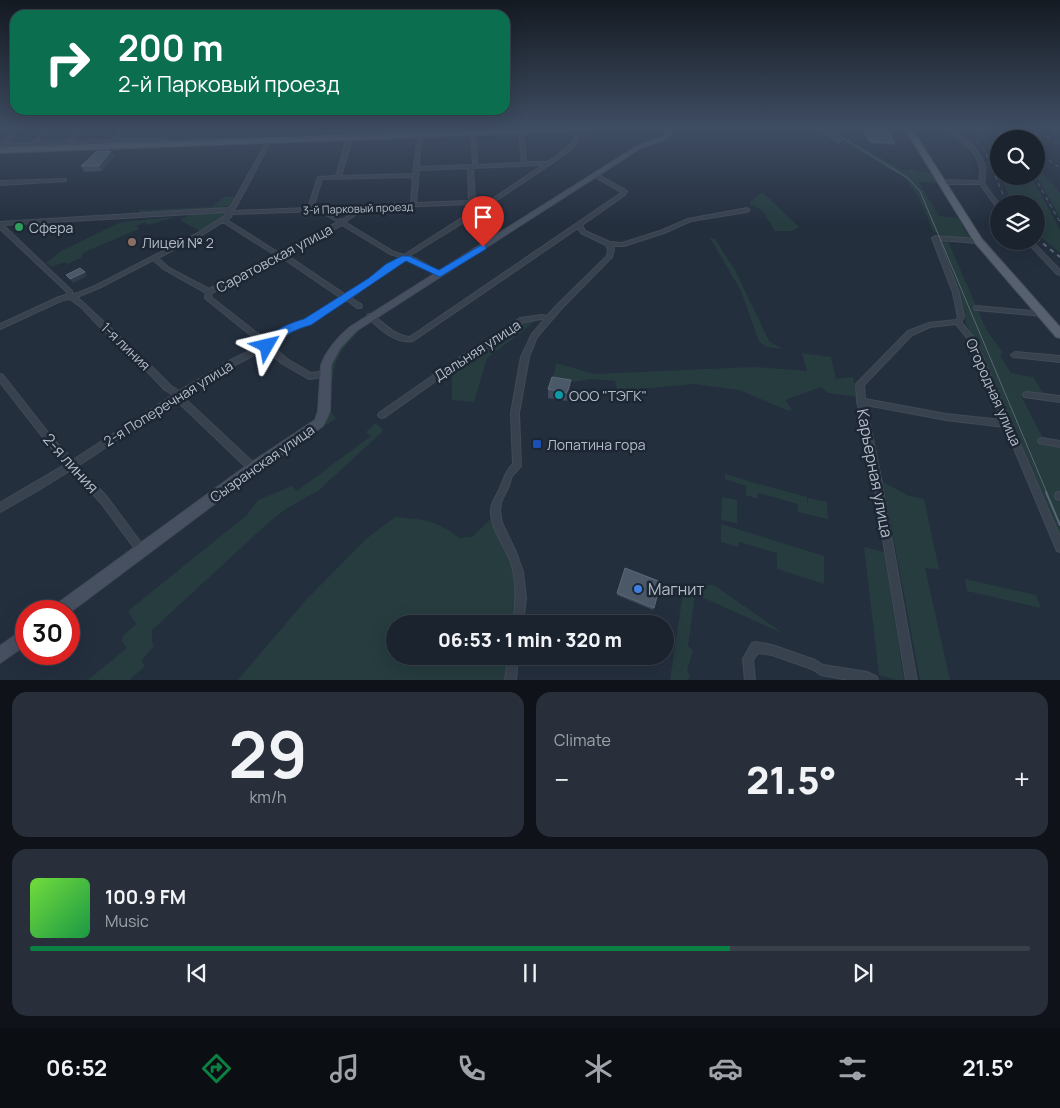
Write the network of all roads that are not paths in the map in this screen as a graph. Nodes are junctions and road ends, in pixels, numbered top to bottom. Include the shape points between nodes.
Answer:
1 (258, 161) edge
2 (343, 161) edge
3 (419, 161) edge
4 (472, 161) edge
5 (549, 161) edge
6 (617, 161) edge
7 (927, 161) edge
8 (980, 161) edge
9 (524, 163) joint
10 (546, 163) junction
11 (472, 166) junction
12 (417, 169) junction
13 (416, 175) junction
14 (595, 175) junction
15 (338, 177) junction
16 (64, 180) dead end
17 (940, 182) junction
18 (0, 183) edge
19 (981, 183) junction
20 (990, 195) edge
21 (472, 202) junction
22 (487, 203) junction
23 (413, 205) junction
24 (363, 208) junction
25 (310, 209) junction
26 (320, 209) junction
27 (747, 210) dead end
28 (229, 212) junction
29 (224, 220) junction
30 (341, 222) junction
31 (0, 225) edge
32 (579, 225) junction
33 (978, 241) junction
34 (609, 244) junction
35 (1037, 250) edge
36 (280, 255) junction
37 (154, 258) junction
38 (406, 258) junction
39 (1059, 273) edge
40 (440, 274) junction
41 (210, 292) junction
42 (69, 296) junction
43 (346, 297) junction
44 (359, 306) dead end
45 (977, 308) dead end
46 (1043, 314) junction
47 (370, 316) junction
48 (548, 319) junction
49 (958, 322) junction
50 (0, 328) edge
51 (1060, 334) edge
52 (268, 344) junction
53 (1015, 355) dead end
54 (1060, 358) edge
55 (325, 374) junction
56 (0, 377) edge
57 (1027, 395) dead end
58 (178, 396) junction
59 (1060, 399) edge
60 (861, 401) junction
61 (382, 415) dead end
62 (1008, 424) junction
63 (1042, 441) dead end
64 (1060, 444) edge
65 (72, 464) junction
66 (253, 468) junction
67 (0, 508) edge
68 (1060, 548) edge
69 (141, 550) junction
70 (74, 600) edge
71 (519, 615) edge
72 (15, 644) edge
73 (0, 655) edge
74 (512, 665) edge
75 (510, 680) edge
76 (750, 680) edge
77 (873, 680) edge
78 (912, 680) edge

1 - 28 street
2 - 15 street
3 - 12 street
4 - 11 street
5 - 10 street, 2-я Поперечная улица
6 - 14 street, Сызранская улица
7 - 17 main road
8 - 19 street via 983,167
9 - 10 street
9 - 11 street
10 - 22 street, 2-я Поперечная улица
11 - 12 street
11 - 21 street
12 - 13 street
13 - 15 street
13 - 23 street
14 - 32 street via 624,191 620,198
14 - 40 street, Сызранская улица
15 - 25 street via 320,178
16 - 18 street
17 - 19 street
17 - 33 main road
19 - 20 street
21 - 22 street, 3-й Парковый проезд
21 - 23 street, 3-й Парковый проезд
22 - 38 street, 2-я Поперечная улица
23 - 24 street, 3-й Парковый проезд
24 - 26 street, 3-й Парковый проезд
24 - 30 street, Саратовская улица
25 - 26 street, 3-й Парковый проезд
25 - 28 street, 3-й Парковый проезд
26 - 30 street
27 - 34 street via 690,220 622,244
28 - 29 street
28 - 31 street, 3-й Парковый проезд
29 - 36 street
29 - 37 street
30 - 36 street, Саратовская улица
30 - 38 street
31 - 42 street, 1-я линия via 56,277 70,292
32 - 34 street via 583,232
32 - 47 street via 411,339 391,332
33 - 46 main road
33 - 49 street, Огородная улица via 935,238 956,293 962,317
34 - 48 street via 610,256
35 - 39 street
36 - 41 street, Саратовская улица
36 - 43 street
37 - 41 street via 167,269
37 - 42 street via 97,287
38 - 40 street
38 - 43 street, 2-я Поперечная улица
40 - 47 street, Сызранская улица
41 - 52 street via 208,298
42 - 50 street
42 - 58 street, 1-я линия via 98,318
43 - 44 street
43 - 52 street, 2-я Поперечная улица
45 - 46 street
46 - 51 main road
47 - 55 street, Сызранская улица via 336,344 328,358
48 - 61 street, Дальняя улица via 522,320
48 - 71 street via 534,336 525,357 515,413 517,466 508,473 495,513 497,527 514,555 518,570
49 - 60 street, Карьерная улица via 930,325 910,333 860,384
49 - 62 street, Огородная улица via 972,340
52 - 55 street via 284,361 310,376
52 - 58 street, 2-я Поперечная улица
53 - 54 street
55 - 66 street, Сызранская улица via 324,411 318,423
56 - 65 street, 2-я линия
57 - 59 street
58 - 65 street, 2-я Поперечная улица
58 - 66 street, 1-я линия
60 - 62 street via 946,417
60 - 78 street, Карьерная улица
62 - 68 street, Огородная улица
63 - 64 street
65 - 67 street, 2-я Поперечная улица
65 - 69 street, 2-я линия
66 - 69 street, Сызранская улица
69 - 70 street, Сызранская улица
72 - 73 street
74 - 75 street
76 - 77 street via 748,659 756,647 815,665 821,670

